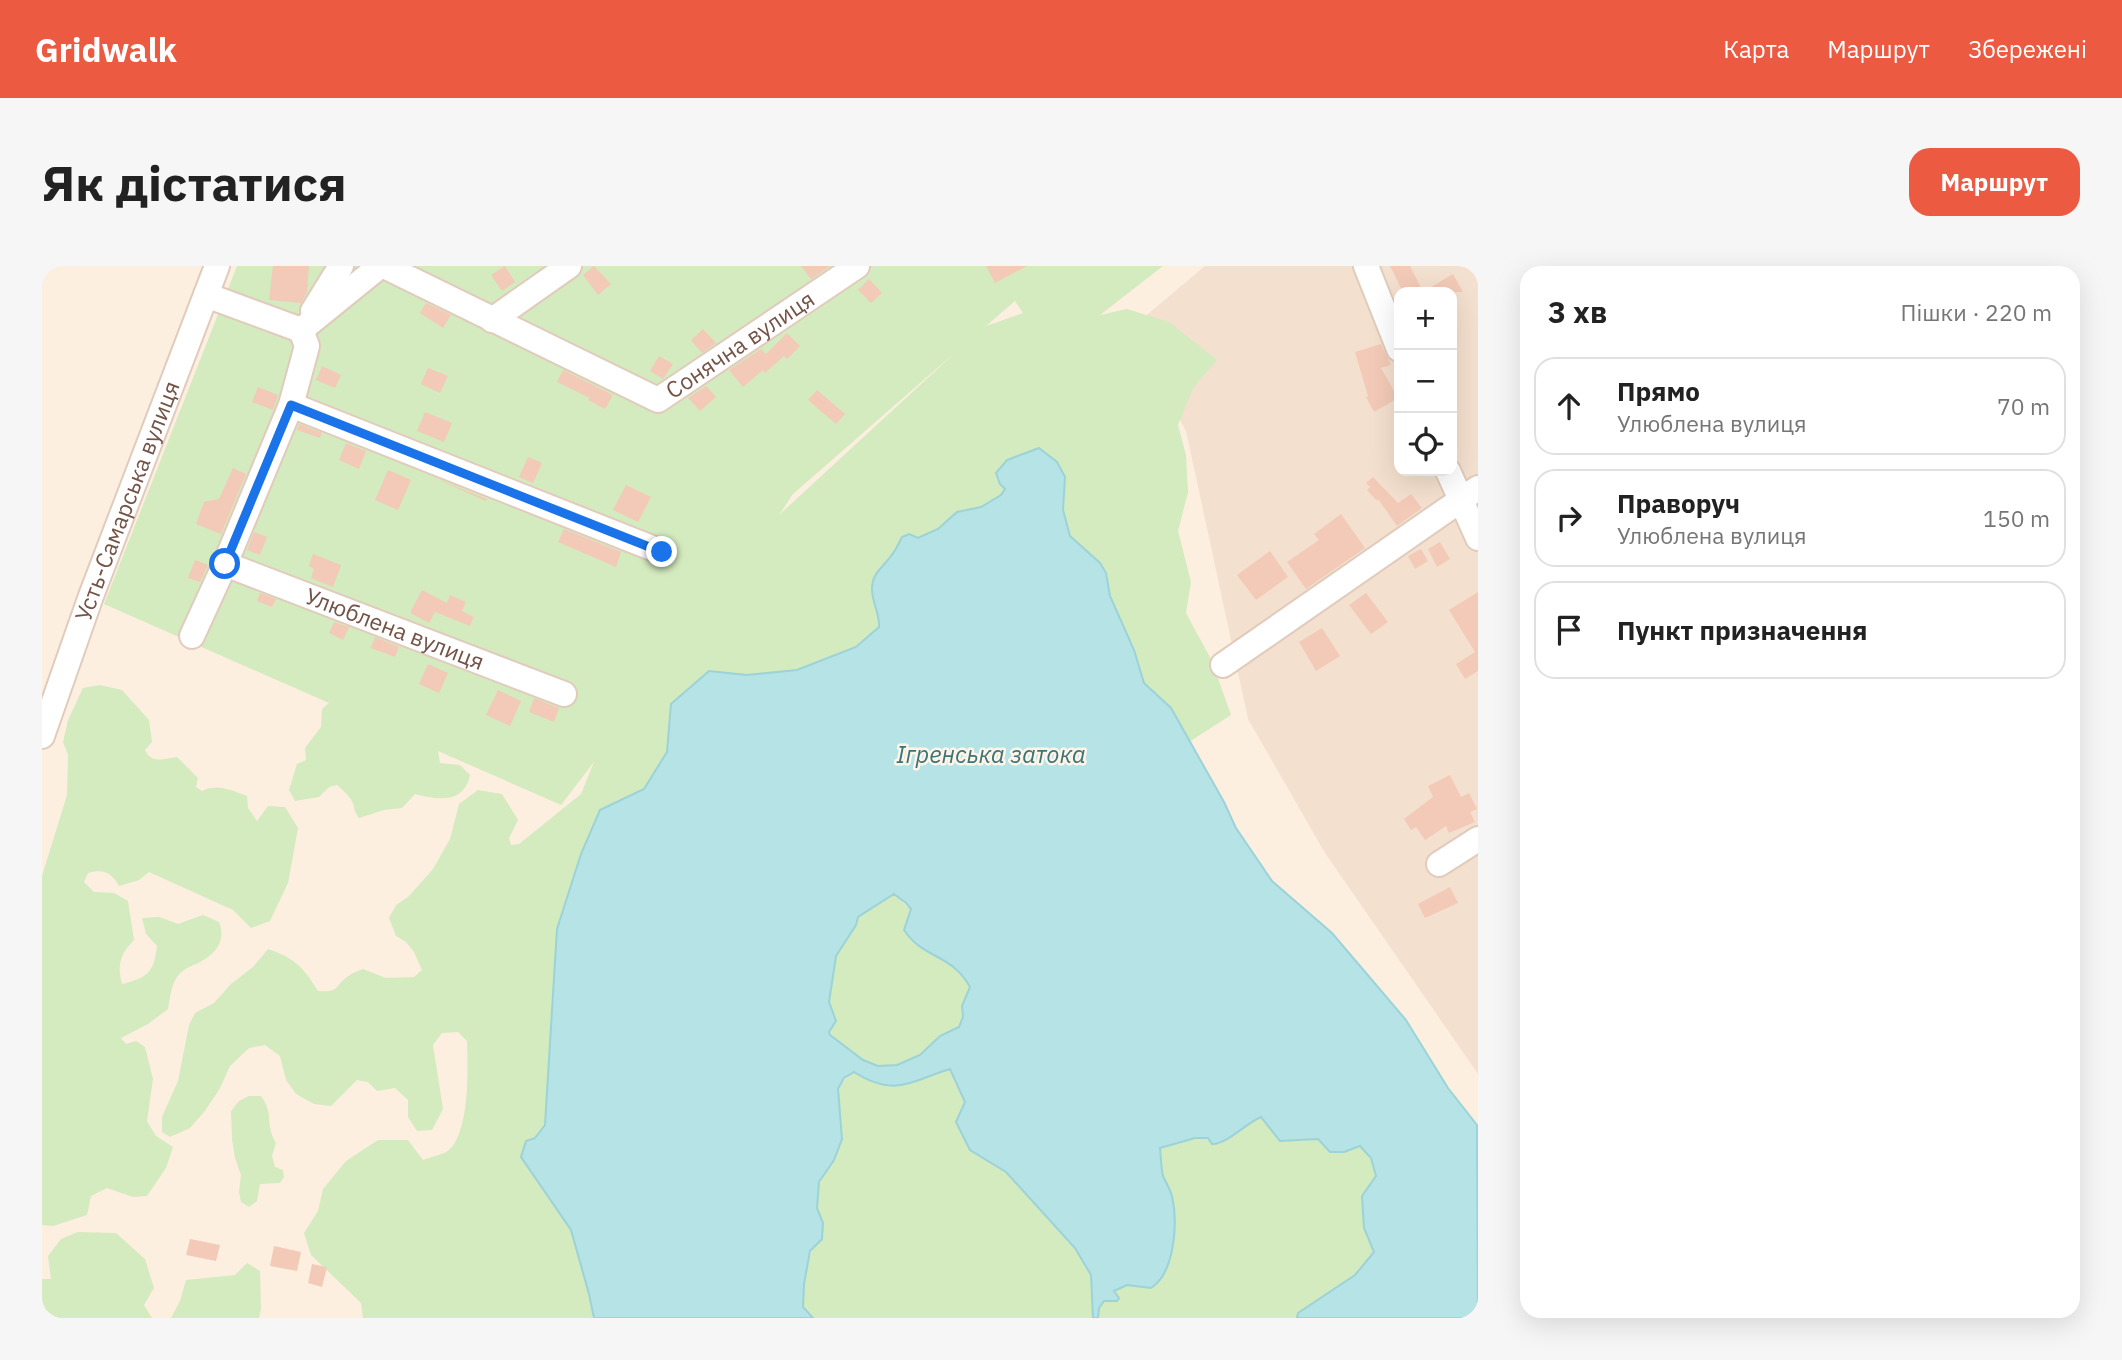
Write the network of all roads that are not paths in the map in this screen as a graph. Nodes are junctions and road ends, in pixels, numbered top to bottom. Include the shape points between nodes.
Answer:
1 (216, 266) edge
2 (341, 266) edge
3 (382, 266) edge
4 (569, 266) edge
5 (857, 266) edge
6 (1366, 266) edge
7 (206, 295) junction
8 (492, 320) junction
9 (301, 330) junction
10 (1394, 336) edge
11 (291, 405) junction
12 (1453, 476) edge
13 (1469, 494) edge
14 (1478, 538) edge
15 (662, 552) dead end
16 (225, 564) junction
17 (192, 636) dead end
18 (1223, 665) dead end
19 (564, 695) dead end
20 (42, 736) edge
21 (1478, 839) edge
22 (1439, 864) dead end

1 - 7 street, Усть-Самарська вулиця
2 - 9 street
3 - 8 street
3 - 9 street
4 - 8 street
5 - 8 street, Сонячна вулиця via 658,400
6 - 10 street
7 - 9 street
7 - 20 street, Усть-Самарська вулиця
9 - 11 street via 307,346
11 - 15 street
11 - 16 street
12 - 13 street
13 - 14 street
13 - 18 street
16 - 17 street
16 - 19 street, Улюблена вулиця
21 - 22 street

